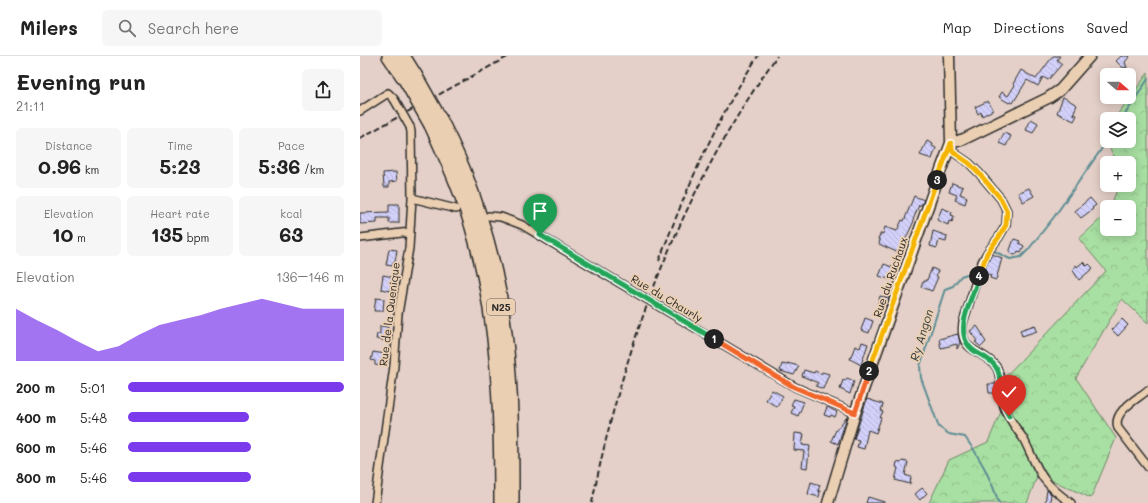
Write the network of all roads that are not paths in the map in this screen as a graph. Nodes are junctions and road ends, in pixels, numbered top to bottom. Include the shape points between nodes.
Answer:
1 (389, 56) edge
2 (402, 56) edge
3 (949, 56) edge
4 (1090, 56) edge
5 (411, 78) junction
6 (360, 111) edge
7 (436, 123) junction
8 (951, 143) junction
9 (412, 198) junction
10 (456, 208) dead end
11 (489, 216) dead end
12 (410, 232) junction
13 (360, 238) edge
14 (1148, 390) edge
15 (855, 413) junction
16 (1148, 467) edge
17 (375, 503) edge
18 (501, 503) edge
19 (512, 503) edge
20 (828, 503) edge
21 (1071, 503) edge

1 - 5 highway, N25
2 - 5 highway, N25
3 - 8 street, Rue du Ruchaux
4 - 8 street via 1060,90 1048,98
5 - 7 highway, N25, bridge
6 - 9 street, Rue de la Quenique, bridge via 388,94 394,99 410,127
7 - 18 highway, N25 via 475,238 495,334 501,439
7 - 19 highway, N25 via 463,169 486,236 496,280 509,376
8 - 15 street, Rue du Ruchaux
8 - 21 street via 953,152 979,173 1001,199 1007,211 1006,225 982,262 963,323 965,341 996,367 1001,394 1009,416 1045,479
9 - 10 street
9 - 12 street, Rue de la Quenique
11 - 15 street, Rue du Chaurly via 501,217 528,228 794,387
12 - 13 street
12 - 17 street, Rue de la Quenique
14 - 16 street via 1119,414 1117,420 1118,428
15 - 20 street, Rue du Ruchaux

